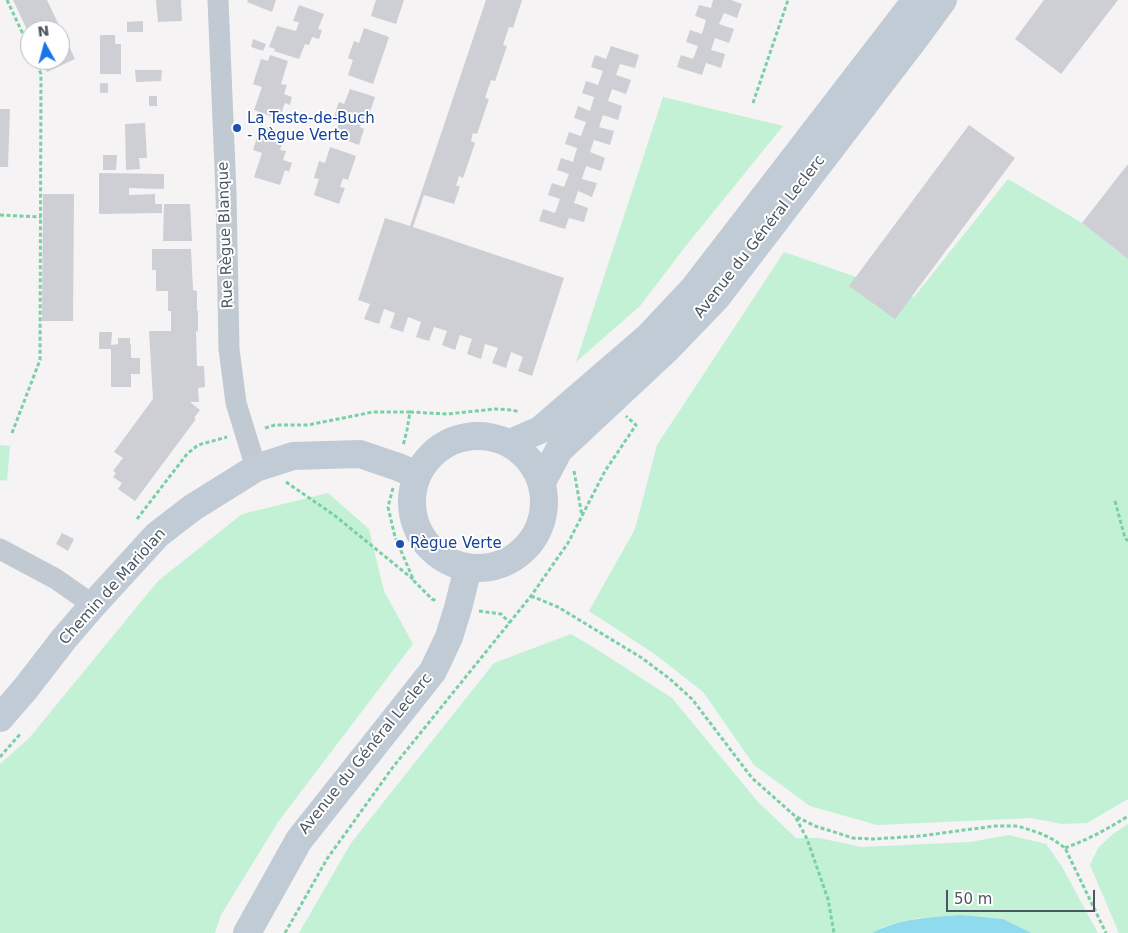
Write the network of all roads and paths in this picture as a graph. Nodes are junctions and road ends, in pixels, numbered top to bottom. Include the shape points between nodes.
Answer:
1 (7, 0) edge
2 (218, 0) edge
3 (788, 0) edge
4 (916, 0) edge
5 (943, 0) edge
6 (20, 28) edge
7 (40, 70) edge
8 (754, 103) dead end
9 (0, 215) edge
10 (41, 217) junction
11 (611, 402) junction
12 (410, 412) junction
13 (522, 412) dead end
14 (12, 433) dead end
15 (245, 433) junction
16 (510, 443) junction
17 (407, 471) junction
18 (268, 473) junction
19 (542, 482) junction
20 (1115, 501) dead end
21 (1128, 541) edge
22 (0, 549) edge
23 (468, 568) junction
24 (414, 581) junction
25 (531, 596) junction
26 (93, 605) junction
27 (458, 608) junction
28 (510, 623) junction
29 (0, 718) edge
30 (26, 727) dead end
31 (0, 757) edge
32 (796, 816) junction
33 (1128, 816) edge
34 (1065, 848) junction
35 (247, 933) edge
36 (284, 933) edge
37 (834, 933) edge
38 (1106, 933) edge

1 - 6 path
2 - 15 street, Rue Règue Blanque via 229,349 236,403
3 - 8 path
4 - 16 main road, Avenue du Général Leclerc via 694,288 649,336 540,430
5 - 11 main road, Avenue du Général Leclerc via 717,297
7 - 10 path
9 - 10 path
10 - 14 path via 40,360
11 - 19 main road, Avenue du Général Leclerc via 559,450
11 - 25 path via 636,425 605,471 568,543
12 - 13 path via 447,414 495,408
12 - 15 path via 373,412 308,425 275,425
12 - 17 path
15 - 18 street, Rue Règue Blanque
16 - 17 main road via 474,435 456,439
16 - 19 main road via 535,466
17 - 18 main road, Chemin de Mariolan via 360,454 293,456
17 - 23 main road via 412,515 419,534 448,562
17 - 24 path via 388,507 394,536
18 - 24 path via 334,514
18 - 26 main road, Chemin de Mariolan via 192,508 157,535
19 - 23 main road via 545,504 541,526 529,546 512,560 490,568
20 - 21 path
22 - 26 street via 56,579
23 - 27 main road, Avenue du Général Leclerc
24 - 27 path via 432,599
25 - 28 path
25 - 32 path via 567,612 670,679 692,699 752,778
26 - 29 main road, Chemin de Mariolan
27 - 28 path via 501,614
27 - 35 main road, Avenue du Général Leclerc via 450,638 433,671 298,840
28 - 36 path via 388,774 326,859
30 - 31 path
32 - 34 path via 837,834 873,839 1018,826 1042,834
32 - 37 path via 828,899
33 - 34 path
34 - 38 path

